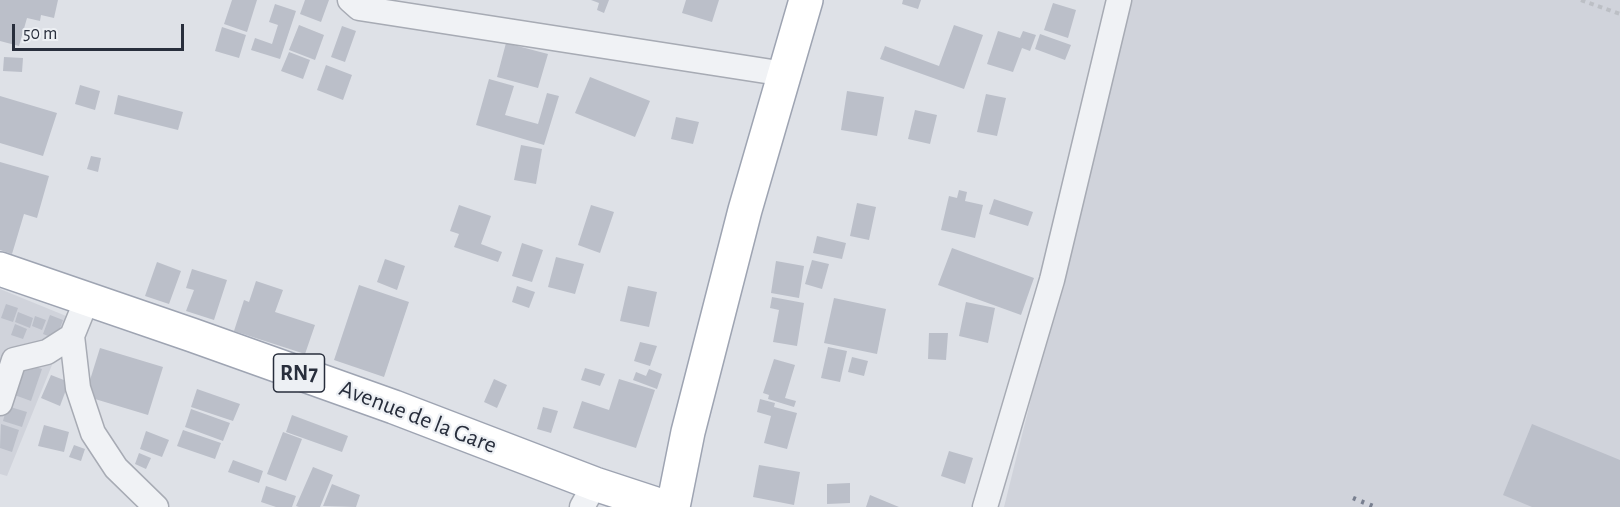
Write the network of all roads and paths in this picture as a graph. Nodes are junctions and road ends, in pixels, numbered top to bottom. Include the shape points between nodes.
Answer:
1 (350, 0) edge
2 (806, 0) edge
3 (1119, 0) edge
4 (1581, 0) edge
5 (1620, 14) edge
6 (785, 74) junction
7 (0, 269) edge
8 (87, 299) junction
9 (72, 336) junction
10 (0, 403) edge
11 (589, 496) edge
12 (645, 504) edge
13 (156, 507) edge
14 (673, 507) edge
15 (985, 507) edge

1 - 6 street via 359,8
2 - 6 main road
3 - 15 street via 1052,280
4 - 5 path
6 - 14 main road via 687,432
7 - 8 main road, Avenue de la Gare / RN7
8 - 9 street
8 - 11 main road, Avenue de la Gare / RN7 via 382,402
9 - 10 street via 47,352 14,360
9 - 13 street via 78,388 93,433 116,468
11 - 12 main road, Avenue de la Gare / RN7

